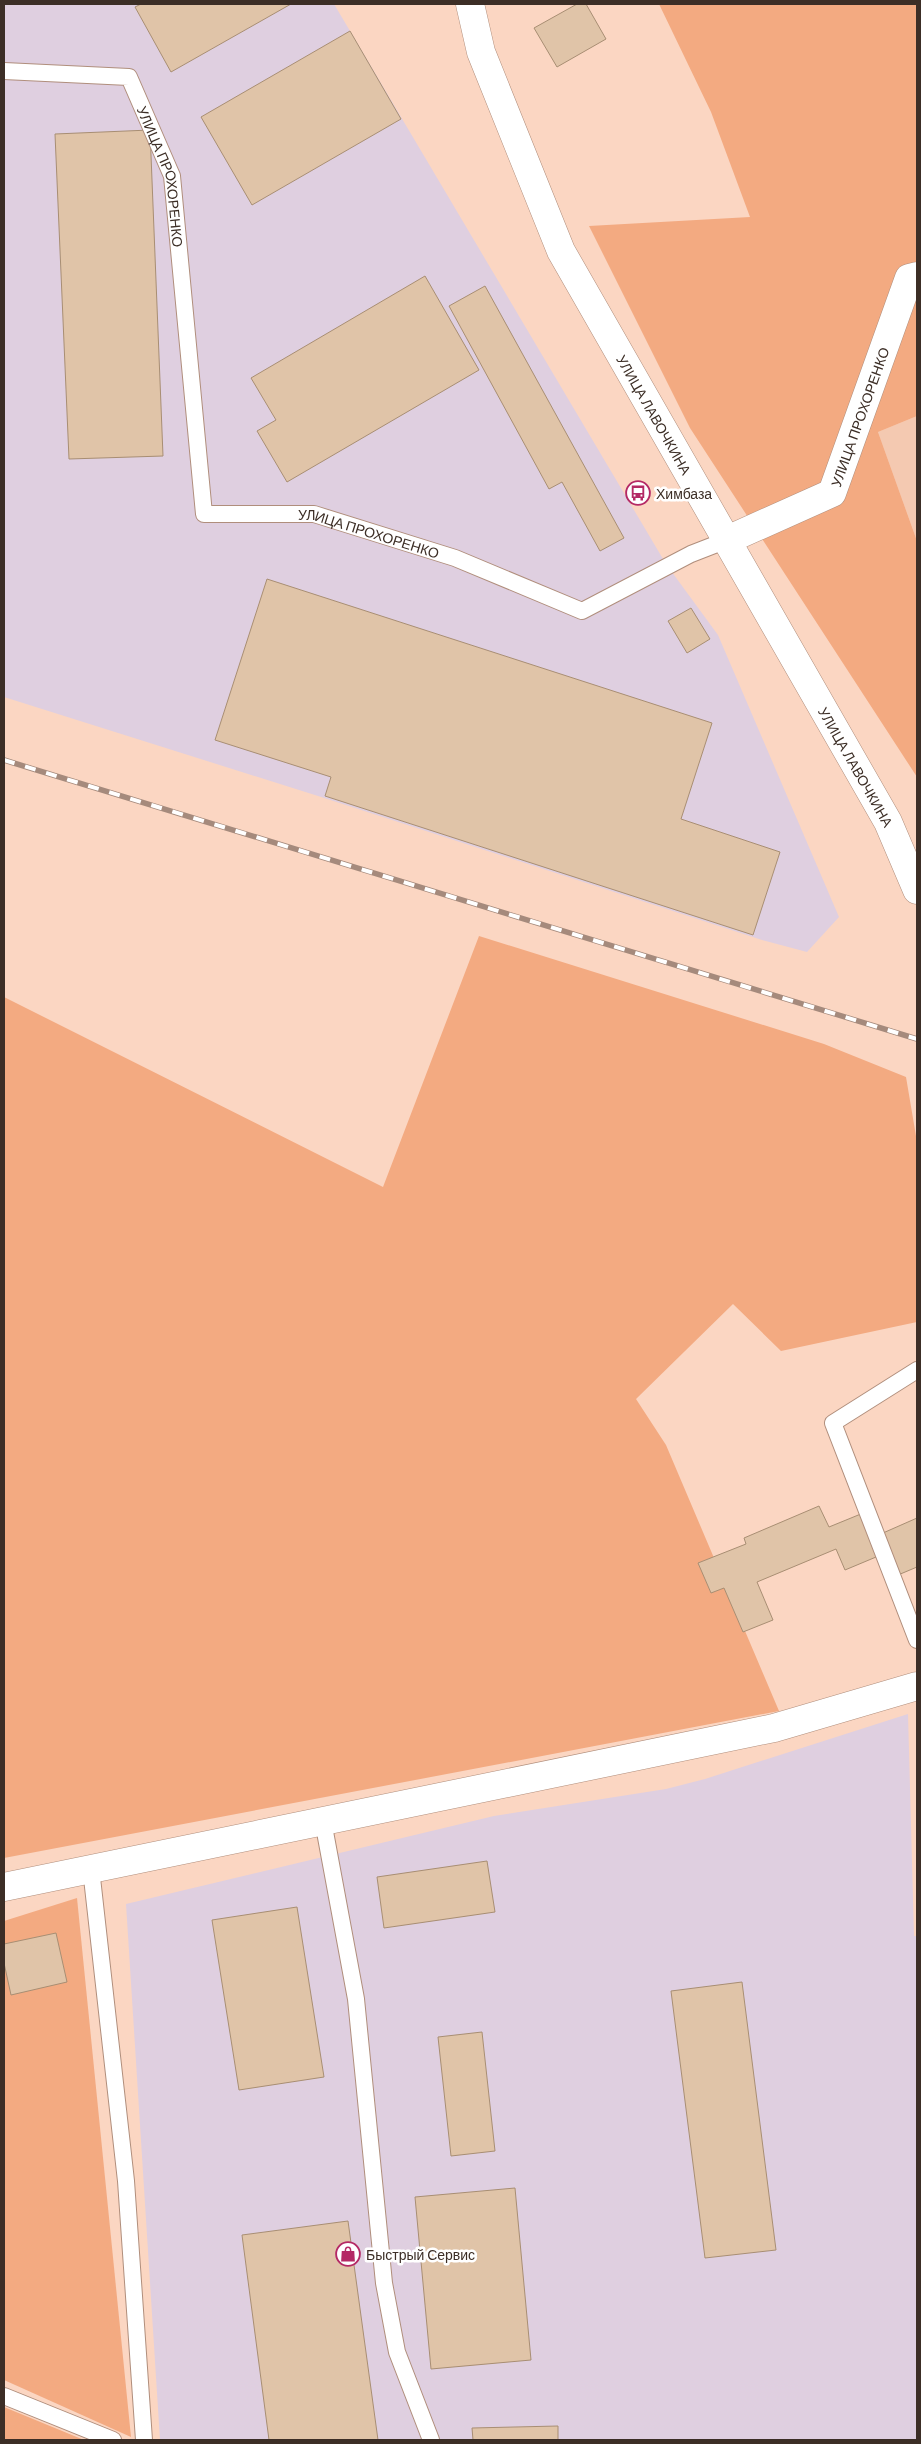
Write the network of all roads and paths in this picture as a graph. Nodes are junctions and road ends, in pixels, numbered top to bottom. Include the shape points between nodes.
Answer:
1 (470, 4) edge
2 (4, 71) edge
3 (917, 276) edge
4 (727, 540) junction
5 (917, 890) edge
6 (917, 1370) edge
7 (917, 1640) edge
8 (917, 1686) edge
9 (323, 1821) junction
10 (92, 1869) junction
11 (4, 1887) edge
12 (4, 2396) edge
13 (113, 2440) edge
14 (144, 2440) edge
15 (431, 2440) edge

1 - 4 street, УЛИЦА ЛАВОЧКИНА via 481,52 562,251
2 - 4 lane, УЛИЦА ПРОХОРЕНКО via 129,77 172,176 204,514 314,514 455,558 582,611 690,554
3 - 4 street, УЛИЦА ПРОХОРЕНКО via 909,278 832,494
4 - 5 street, УЛИЦА ЛАВОЧКИНА via 888,822
6 - 7 lane via 833,1423
8 - 9 street via 774,1728
9 - 10 street
9 - 15 lane via 356,1999 384,2283 397,2352
10 - 11 street
10 - 14 lane via 126,2181
12 - 13 lane

